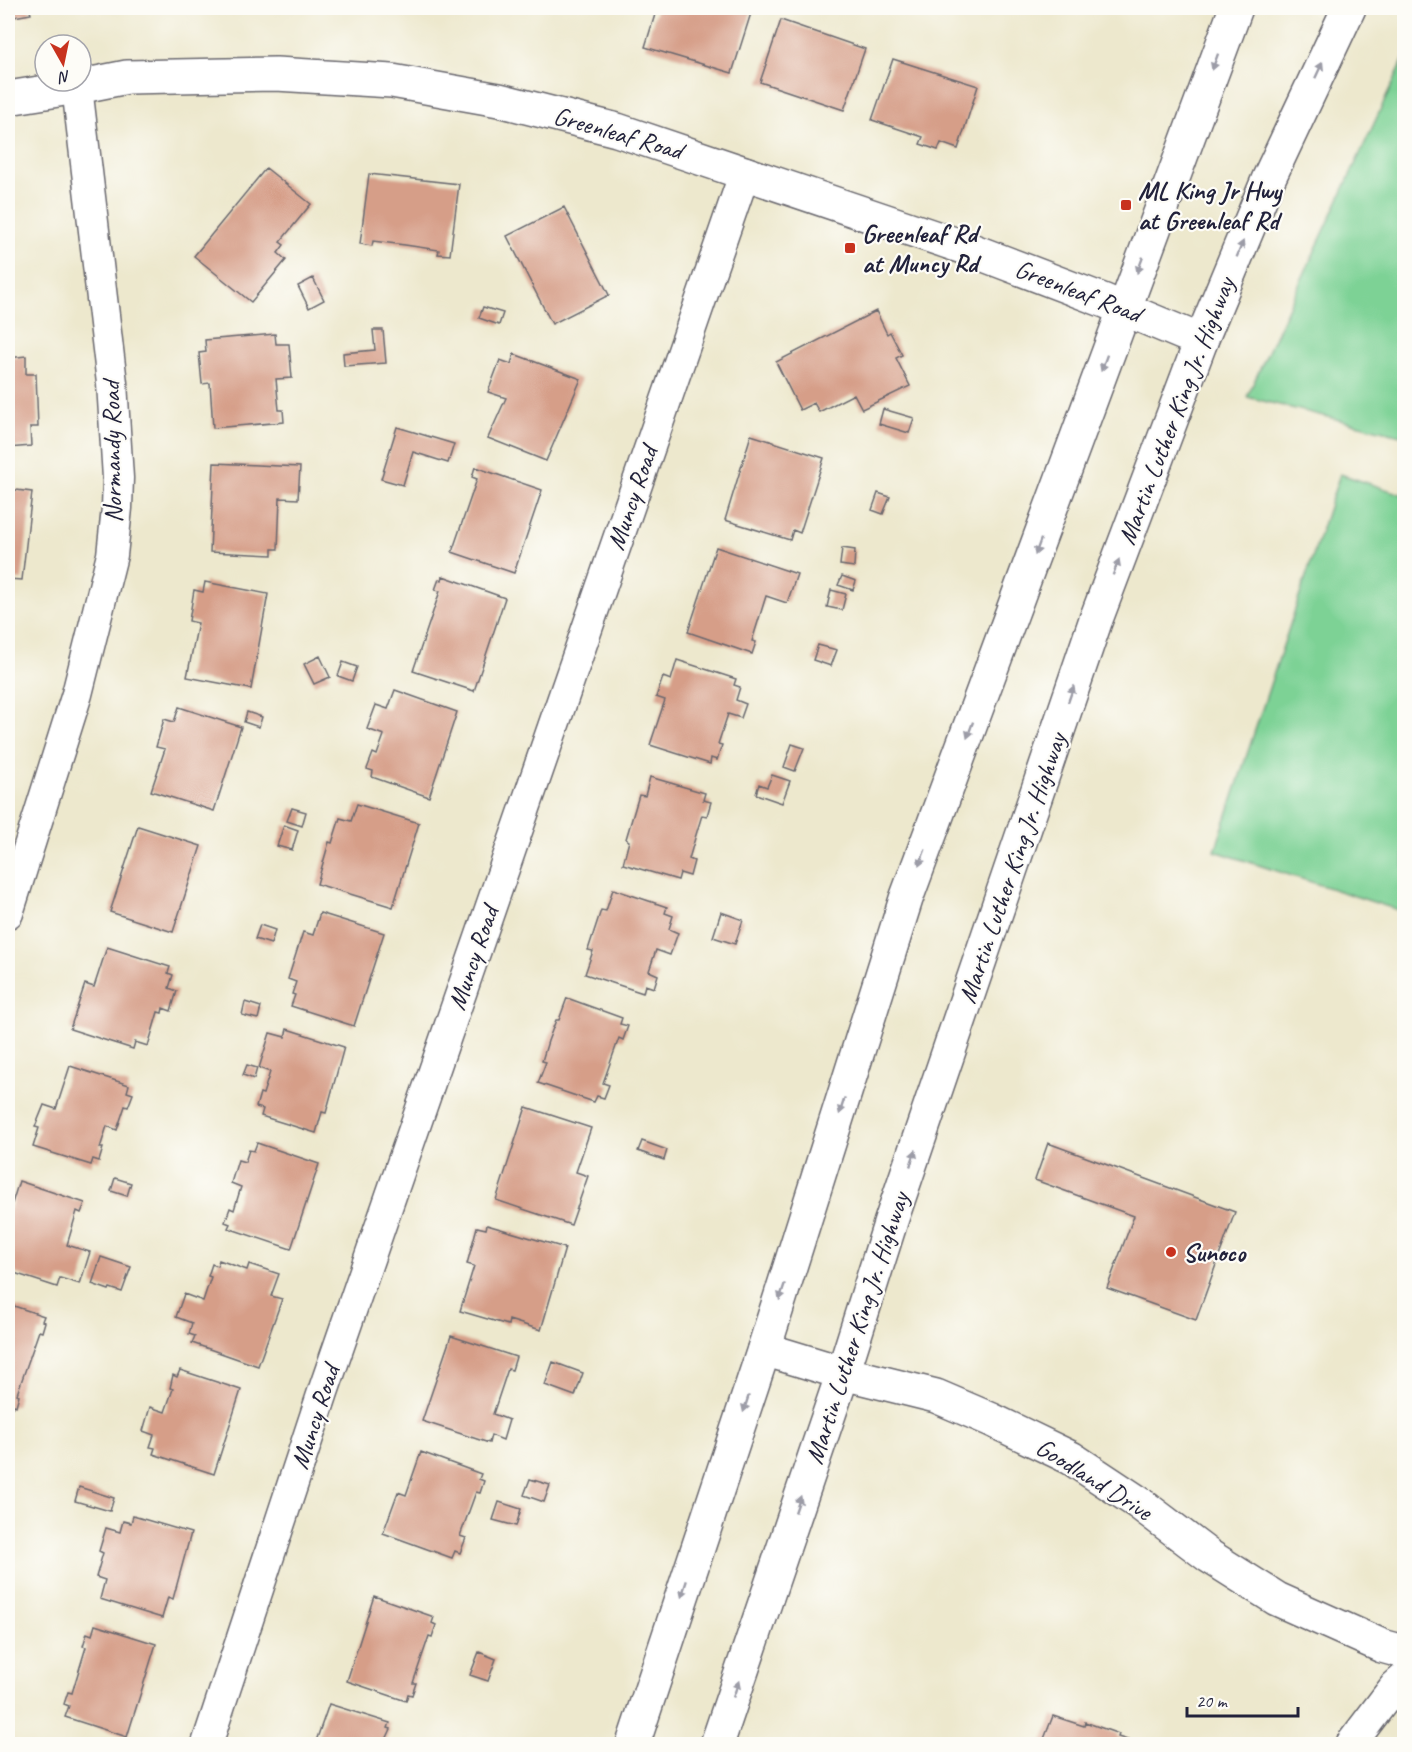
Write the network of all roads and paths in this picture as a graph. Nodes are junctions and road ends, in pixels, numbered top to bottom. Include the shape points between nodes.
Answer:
1 (1236, 8) edge
2 (1348, 8) edge
3 (93, 84) edge
4 (40, 93) edge
5 (79, 93) edge
6 (8, 98) edge
7 (745, 172) junction
8 (1124, 308) junction
9 (1201, 341) junction
10 (8, 913) edge
11 (764, 1349) junction
12 (843, 1373) junction
13 (1404, 1652) edge
14 (1404, 1678) edge
15 (207, 1744) edge
16 (633, 1744) edge
17 (717, 1744) edge
18 (1351, 1744) edge

1 -> 8 main road
9 -> 2 main road, Martin Luther King Jr. Highway via 1268,180
3 - 7 main road, Greenleaf Road via 127,77 276,74 392,81 499,100 607,127
4 - 6 main road, Greenleaf Road
5 - 10 street, Normandy Road via 112,383 117,508 112,555 77,694
7 - 8 main road, Greenleaf Road via 966,248
7 - 15 street, Muncy Road via 323,1392
8 - 9 main road, Greenleaf Road
8 -> 11 main road via 906,900
12 -> 9 main road, Martin Luther King Jr. Highway via 1095,622
11 - 12 main road, Goodland Drive
11 -> 16 main road
12 - 13 main road, Goodland Drive via 936,1396 1071,1458 1277,1599
17 -> 12 main road, Martin Luther King Jr. Highway
14 - 18 street

